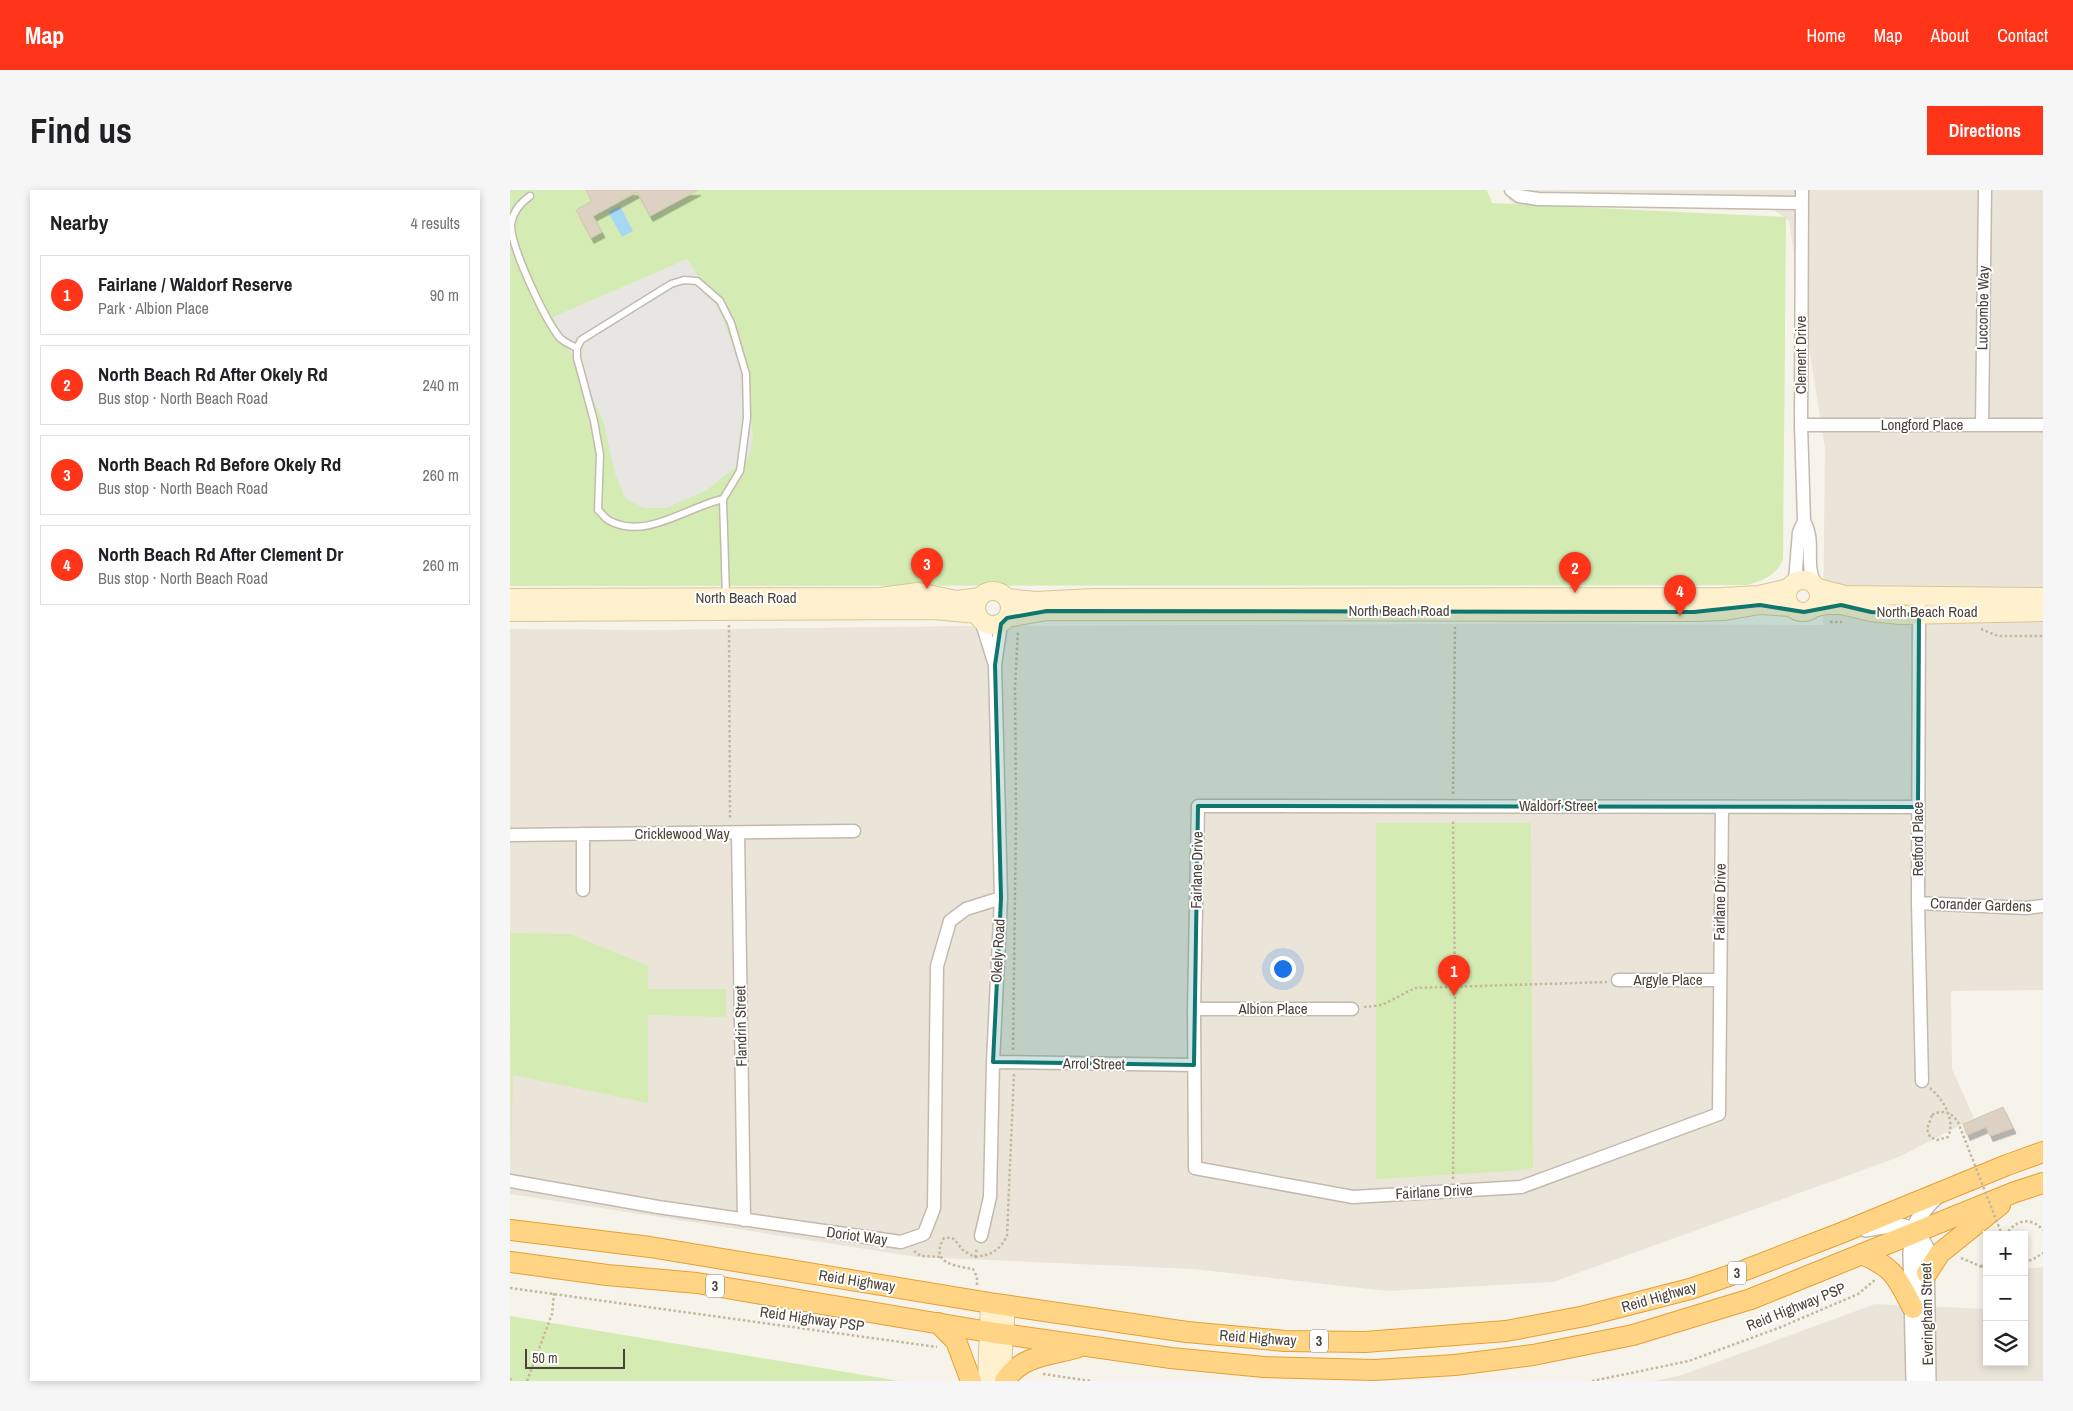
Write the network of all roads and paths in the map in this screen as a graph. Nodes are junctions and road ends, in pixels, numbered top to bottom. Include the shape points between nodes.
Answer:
1 (1511, 190) edge
2 (1802, 190) edge
3 (1985, 190) edge
4 (530, 196) dead end
5 (1802, 203) junction
6 (577, 348) junction
7 (1801, 425) junction
8 (1982, 425) junction
9 (2043, 425) edge
10 (723, 499) junction
11 (1804, 521) junction
12 (1792, 585) junction
13 (1816, 586) junction
14 (1919, 596) junction
15 (2043, 597) edge
16 (510, 598) edge
17 (726, 598) junction
18 (1007, 598) junction
19 (1792, 607) junction
20 (1813, 608) junction
21 (979, 611) junction
22 (510, 612) edge
23 (2043, 612) edge
24 (1919, 615) junction
25 (1455, 618) dead end
26 (1009, 623) junction
27 (729, 624) dead end
28 (1977, 627) dead end
29 (2043, 636) edge
30 (995, 665) junction
31 (1453, 805) junction
32 (1198, 806) joint
33 (1722, 807) junction
34 (1918, 807) junction
35 (854, 832) dead end
36 (734, 833) junction
37 (583, 834) junction
38 (510, 835) edge
39 (583, 890) dead end
40 (1001, 898) junction
41 (1918, 903) junction
42 (2043, 906) edge
43 (1618, 980) joint
44 (1719, 980) junction
45 (1455, 986) junction
46 (1194, 1008) junction
47 (1352, 1009) joint
48 (993, 1062) junction
49 (1014, 1063) junction
50 (1194, 1065) junction
51 (1922, 1081) joint
52 (1947, 1112) edge
53 (1947, 1112) edge
54 (1947, 1112) edge
55 (1947, 1112) edge
56 (2043, 1152) edge
57 (510, 1180) edge
58 (2043, 1183) edge
59 (1453, 1191) junction
60 (1942, 1191) junction
61 (2015, 1192) junction
62 (744, 1220) junction
63 (510, 1230) edge
64 (2043, 1230) edge
65 (2002, 1231) edge
66 (2008, 1231) edge
67 (1841, 1233) junction
68 (980, 1236) joint
69 (1916, 1239) junction
70 (901, 1242) junction
71 (1948, 1246) junction
72 (1862, 1254) junction
73 (2043, 1255) edge
74 (941, 1257) junction
75 (975, 1257) junction
76 (2028, 1261) edge
77 (510, 1262) edge
78 (1983, 1265) edge
79 (1888, 1267) junction
80 (1981, 1267) joint
81 (1927, 1274) junction
82 (510, 1288) edge
83 (554, 1293) junction
84 (990, 1303) junction
85 (1913, 1308) junction
86 (938, 1323) junction
87 (997, 1333) junction
88 (1085, 1346) junction
89 (942, 1348) dead end
90 (1023, 1362) junction
91 (527, 1381) edge
92 (971, 1381) edge
93 (987, 1381) edge
94 (1001, 1381) edge
95 (1005, 1381) edge
96 (1091, 1381) edge
97 (1592, 1381) edge
98 (1914, 1381) edge
99 (1928, 1381) edge

1 - 5 street via 1519,196 1538,199
2 - 5 street, Clement Drive
3 - 8 street, Luccombe Way
4 - 6 lane via 518,205 511,224 515,249 561,339
5 - 7 street, Clement Drive
6 - 10 lane via 600,455 598,510 608,520 631,527 667,520
6 - 10 lane via 581,340 671,284 697,281 720,301 731,323 746,374 747,418 740,471
7 - 8 street, Longford Place
7 - 11 street, Clement Drive
8 - 9 street, Longford Place
10 - 17 lane
11 - 12 street, Clement Drive
11 - 13 street, Clement Drive via 1810,531 1809,567
12 - 13 main road via 1806,580
12 - 18 main road, North Beach Road via 1759,595 1722,597 1094,598 1036,601
12 - 19 main road via 1787,598
13 - 14 main road, North Beach Road via 1845,595
13 - 20 main road via 1819,599
14 - 15 main road, North Beach Road
14 - 24 street, Retford Place
16 - 17 main road, North Beach Road
17 - 21 main road, North Beach Road via 880,597 918,592 957,600
18 - 21 main road via 994,591
18 - 26 main road
19 - 20 main road via 1800,612
19 - 26 main road, North Beach Road via 1760,605 1694,612 1047,611
20 - 24 main road, North Beach Road via 1840,605 1871,612
21 - 22 main road, North Beach Road
21 - 26 main road via 990,625
21 - 30 street, Okely Road
23 - 24 main road, North Beach Road
24 - 34 street, Retford Place
25 - 31 path
26 - 30 street, Okely Road
26 - 49 path via 1015,688
27 - 36 path
28 - 29 path via 1998,636
30 - 40 street, Okely Road
31 - 32 street, Waldorf Street
31 - 33 street, Waldorf Street
31 - 45 path
32 - 46 street, Fairlane Drive
33 - 34 street, Waldorf Street
33 - 44 street, Fairlane Drive
34 - 41 street, Retford Place
35 - 36 street, Cricklewood Way
36 - 37 street, Cricklewood Way
36 - 62 street, Flandrin Street
37 - 38 street, Cricklewood Way
37 - 39 street
40 - 48 street, Okely Road
40 - 70 street, Doriot Way via 966,909 950,921 937,966 934,1208 924,1234
41 - 42 street, Corander Gardens
41 - 51 street, Retford Place
43 - 44 street, Argyle Place
43 - 45 path
44 - 59 street, Fairlane Drive via 1719,1114 1521,1187
45 - 47 path via 1415,988 1382,1005
45 - 59 path
46 - 47 street, Albion Place
46 - 50 street, Fairlane Drive
48 - 49 street, Arrol Street
48 - 68 street, Okely Road via 990,1197
49 - 50 street, Arrol Street
49 - 75 path via 1007,1236 997,1250
50 - 59 street, Fairlane Drive via 1195,1168 1353,1197
51 - 52 path, bridge via 1939,1096
53 - 54 path, bridge via 1951,1124 1948,1137 1936,1140 1930,1137 1927,1129 1932,1115
55 - 65 path, bridge via 1954,1115 1958,1122
56 - 60 highway, Reid Highway / 3
57 - 62 street, Doriot Way
58 - 61 highway, Reid Highway / 3
60 - 67 highway, Reid Highway / 3
60 - 69 street via 1920,1215
61 - 69 highway, Reid Highway / 3
61 - 71 highway
62 - 70 street, Doriot Way
63 - 84 highway, Reid Highway / 3 via 650,1247
64 - 66 path via 2033,1222 2023,1220
67 - 69 street via 1903,1226
67 - 84 highway, Reid Highway / 3 via 1690,1289 1631,1306 1506,1331 1365,1342 1285,1341 1187,1332
68 - 75 path
69 - 72 highway, Reid Highway / 3
69 - 81 street, Everingham Street
69 - 85 street, Everingham Street
70 - 74 path via 921,1256
71 - 80 path via 1952,1252
71 - 81 highway
72 - 79 highway
72 - 88 highway, Reid Highway / 3 via 1751,1299 1633,1335 1533,1355 1465,1364 1374,1370 1264,1367
73 - 76 path
74 - 75 path via 939,1245 944,1238 951,1237
74 - 84 path via 952,1266 973,1269
77 - 86 highway, Reid Highway / 3 via 607,1276 697,1283
78 - 80 path
79 - 85 highway
79 - 97 path, Reid Highway PSP via 1858,1294 1781,1327 1689,1360
81 - 99 street, Everingham Street
82 - 83 path, Reid Highway PSP
83 - 89 path, Reid Highway PSP
83 - 91 path via 552,1314
84 - 87 main road
85 - 98 street, Everingham Street
86 - 87 highway, Reid Highway / 3
86 - 92 highway via 956,1340
87 - 88 highway, Reid Highway / 3
87 - 93 main road
87 - 94 main road
88 - 90 highway
90 - 95 highway via 1010,1372
90 - 96 path via 1029,1375 1038,1373

